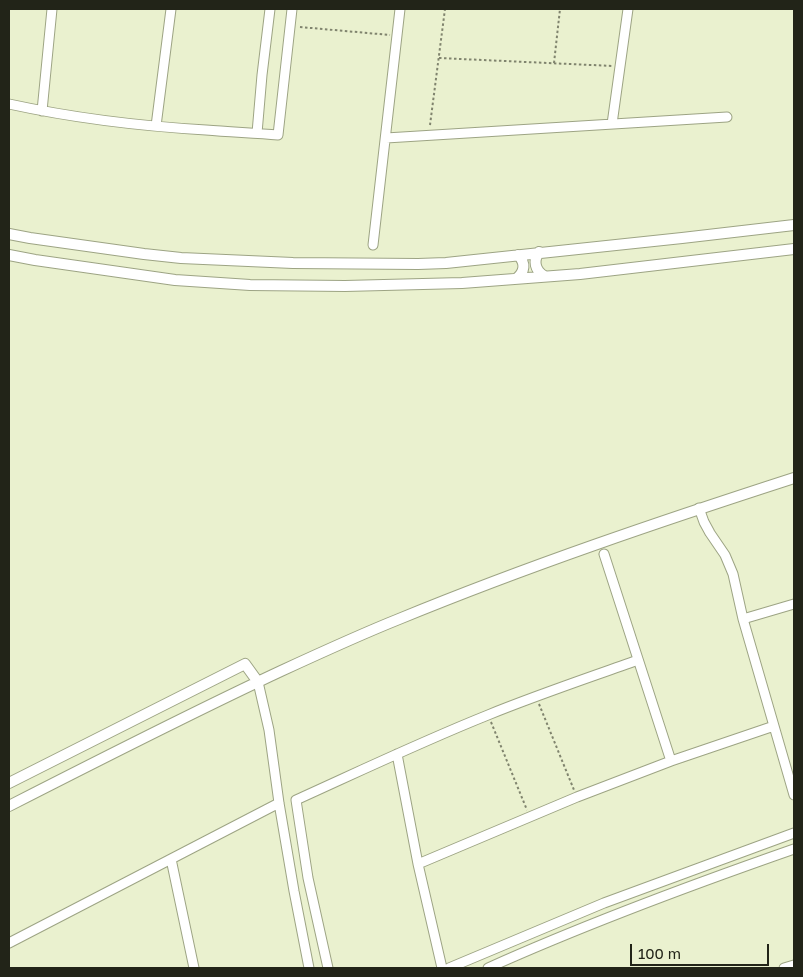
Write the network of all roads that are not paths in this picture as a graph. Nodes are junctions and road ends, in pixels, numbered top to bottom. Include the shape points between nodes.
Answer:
1 (52, 9) edge
2 (171, 9) edge
3 (270, 9) edge
4 (292, 9) edge
5 (400, 9) edge
6 (628, 9) edge
7 (9, 104) edge
8 (42, 111) junction
9 (726, 118) dead end
10 (612, 124) junction
11 (156, 126) junction
12 (257, 133) junction
13 (386, 138) junction
14 (794, 225) edge
15 (9, 234) edge
16 (373, 245) dead end
17 (794, 248) edge
18 (539, 252) junction
19 (9, 255) edge
20 (518, 255) junction
21 (544, 276) junction
22 (516, 279) junction
23 (794, 478) edge
24 (699, 508) junction
25 (604, 554) dead end
26 (794, 604) edge
27 (743, 619) junction
28 (638, 660) junction
29 (258, 682) junction
30 (774, 726) junction
31 (397, 754) junction
32 (671, 761) junction
33 (9, 782) edge
34 (794, 795) edge
35 (279, 803) junction
36 (9, 806) edge
37 (794, 833) edge
38 (794, 848) edge
39 (172, 859) junction
40 (418, 864) junction
41 (9, 944) edge
42 (794, 965) edge
43 (194, 968) edge
44 (309, 968) edge
45 (328, 968) edge
46 (442, 968) edge
47 (449, 968) edge
48 (488, 968) edge
49 (784, 968) edge

1 - 8 street
2 - 11 street
3 - 12 street
4 - 12 street via 278,135
5 - 13 street
6 - 10 street
7 - 8 street
8 - 11 street
9 - 10 street
10 - 13 street
11 - 12 street
13 - 16 street
14 - 18 street
15 - 20 street via 144,254 259,262 418,264
17 - 21 street
18 - 20 street
18 - 21 street via 535,260 537,270
19 - 22 street via 174,280 250,285 462,283
20 - 22 street via 524,269
21 - 22 street
23 - 24 street
24 - 27 street via 733,574
24 - 29 street via 397,619
25 - 28 street
26 - 27 street
27 - 30 street
28 - 31 street via 535,696
28 - 32 street
29 - 33 street via 245,664
29 - 35 street via 269,730
29 - 36 street
30 - 32 street
30 - 34 street
31 - 40 street
31 - 45 street via 296,800 308,878
32 - 40 street
35 - 39 street
35 - 44 street
37 - 47 street via 604,903
38 - 48 street
39 - 41 street
39 - 43 street
40 - 46 street
42 - 49 street

